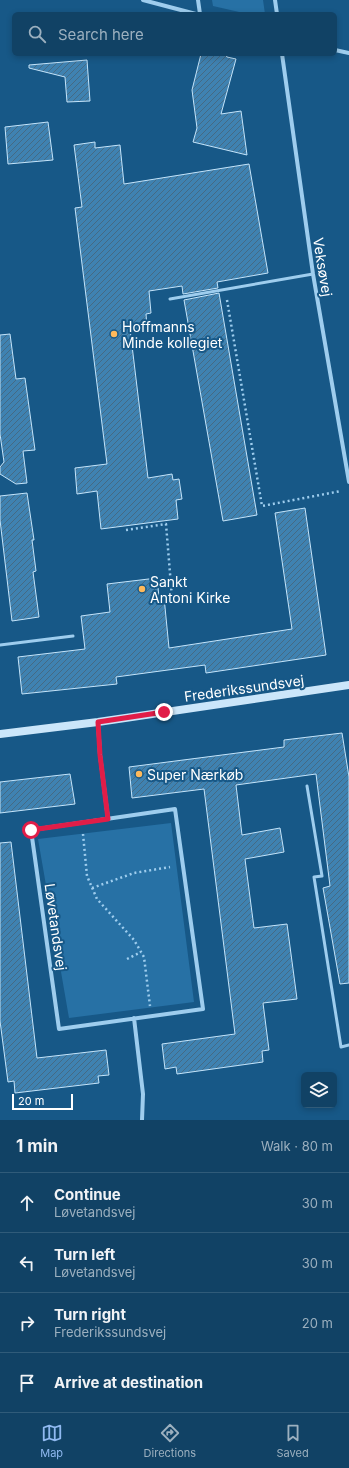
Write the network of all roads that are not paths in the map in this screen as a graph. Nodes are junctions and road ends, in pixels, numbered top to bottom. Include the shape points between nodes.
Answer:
1 (142, 0) edge
2 (198, 0) edge
3 (275, 0) edge
4 (188, 12) edge
5 (200, 12) edge
6 (277, 12) edge
7 (337, 51) edge
8 (349, 54) edge
9 (282, 56) edge
10 (313, 274) junction
11 (170, 299) dead end
12 (349, 482) edge
13 (73, 636) dead end
14 (0, 645) edge
15 (349, 686) edge
16 (98, 722) junction
17 (0, 734) edge
18 (307, 786) dead end
19 (108, 819) junction
20 (134, 1018) junction
21 (349, 1045) edge
22 (142, 1120) edge

1 - 4 street
2 - 5 street
3 - 6 street
7 - 8 street
9 - 10 street, Veksøvej
10 - 11 lane
10 - 12 street, Veksøvej
13 - 14 lane
15 - 16 main road, Frederikssundsvej
16 - 17 main road, Frederikssundsvej
16 - 19 street
18 - 21 lane via 322,876 314,877 337,1024 341,1047
19 - 20 street, Løvetandsvej via 175,809 203,1008
19 - 20 street, Løvetandsvej via 31,830 59,1029
20 - 22 street via 143,1094

